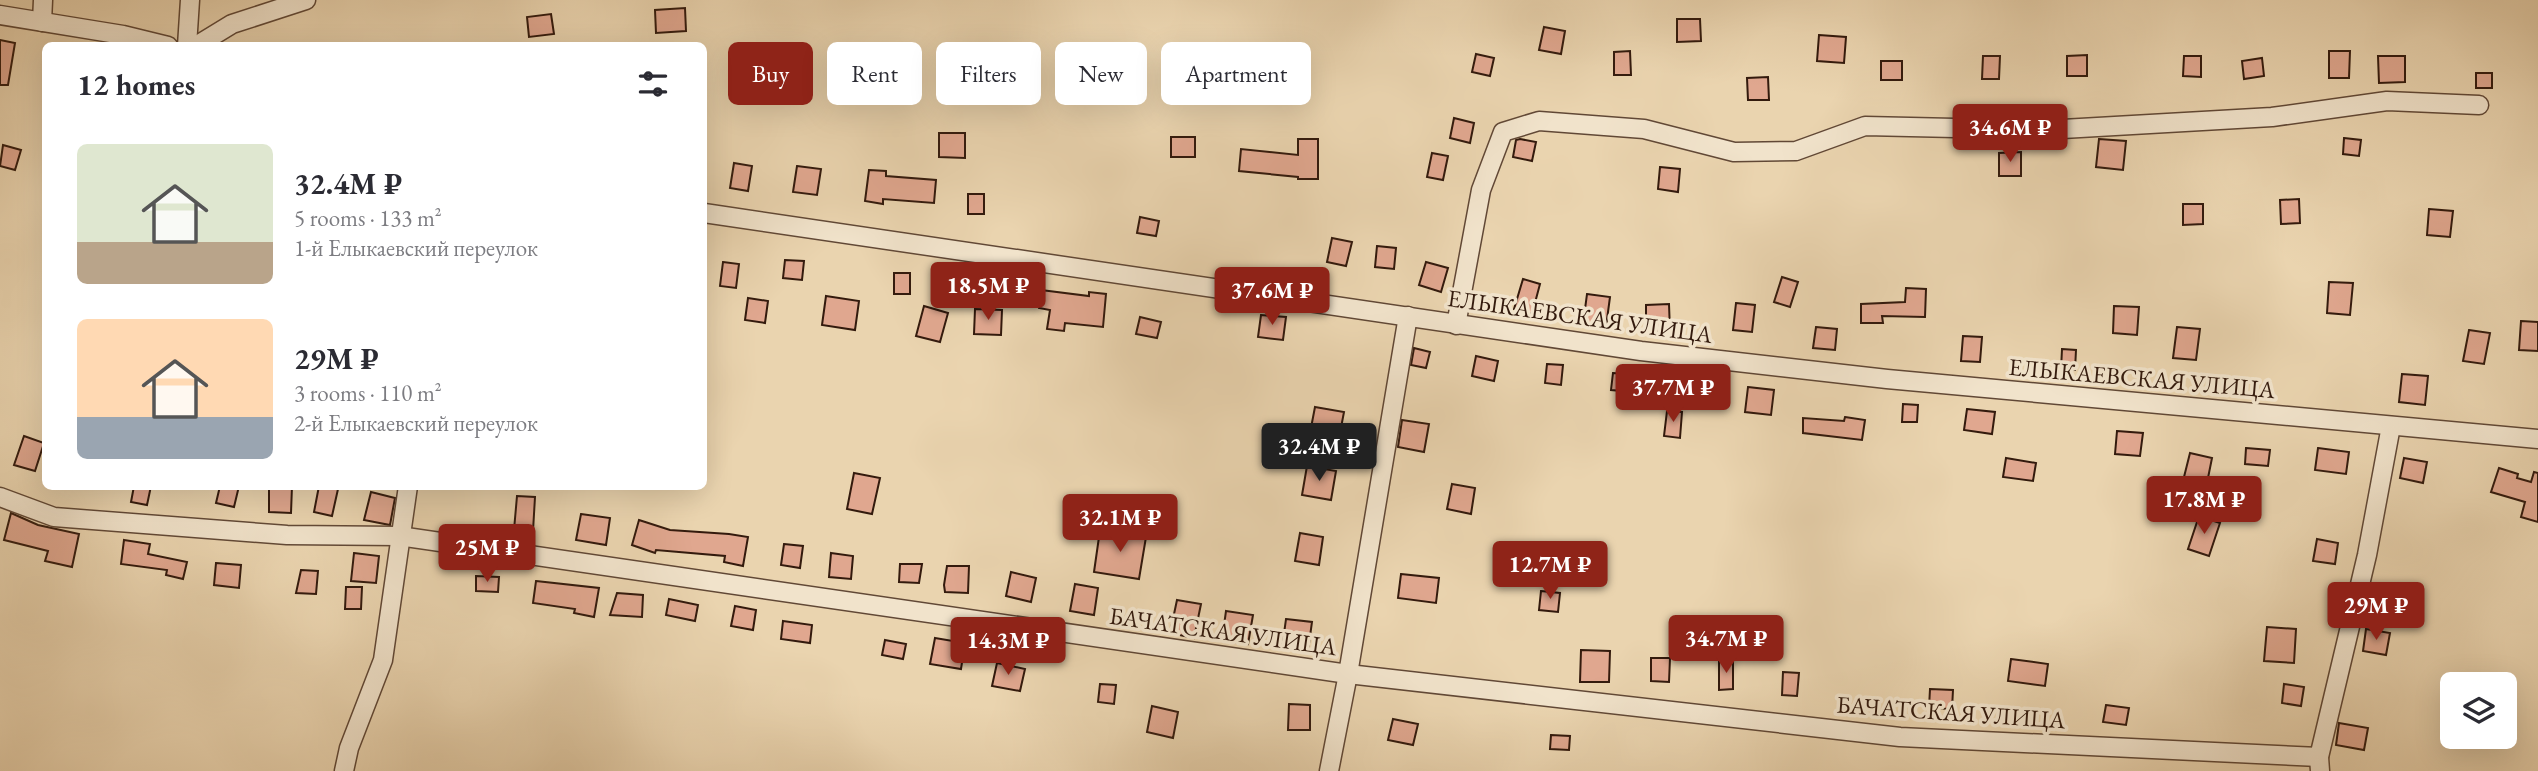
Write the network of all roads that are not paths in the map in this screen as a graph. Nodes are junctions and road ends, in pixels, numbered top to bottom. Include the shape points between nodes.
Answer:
1 (43, 0) edge
2 (190, 0) edge
3 (306, 0) edge
4 (0, 15) edge
5 (42, 22) junction
6 (152, 42) edge
7 (187, 42) edge
8 (203, 42) edge
9 (2479, 105) dead end
10 (707, 213) edge
11 (1408, 316) junction
12 (1456, 325) junction
13 (2391, 426) junction
14 (2538, 439) edge
15 (407, 490) edge
16 (0, 497) edge
17 (399, 536) junction
18 (1348, 674) junction
19 (2320, 764) edge
20 (344, 771) edge
21 (1329, 771) edge

1 - 5 street
2 - 7 street
3 - 8 street via 232,24
4 - 5 street
5 - 6 street
9 - 12 street via 2387,101 2272,117 2045,130 1864,126 1796,151 1734,152 1644,129 1539,121 1503,132 1481,190
10 - 11 street, ЕЛЫКАЕВСКАЯ УЛИЦА
11 - 12 street, ЕЛЫКАЕВСКАЯ УЛИЦА
11 - 18 street
12 - 13 street, ЕЛЫКАЕВСКАЯ УЛИЦА via 1887,379
13 - 14 street, ЕЛЫКАЕВСКАЯ УЛИЦА
13 - 19 street
15 - 17 street
16 - 17 street, БАЧАТСКАЯ УЛИЦА via 54,517 287,535
17 - 18 street, БАЧАТСКАЯ УЛИЦА
17 - 20 street via 383,660
18 - 19 street, БАЧАТСКАЯ УЛИЦА via 1900,737
18 - 21 street

